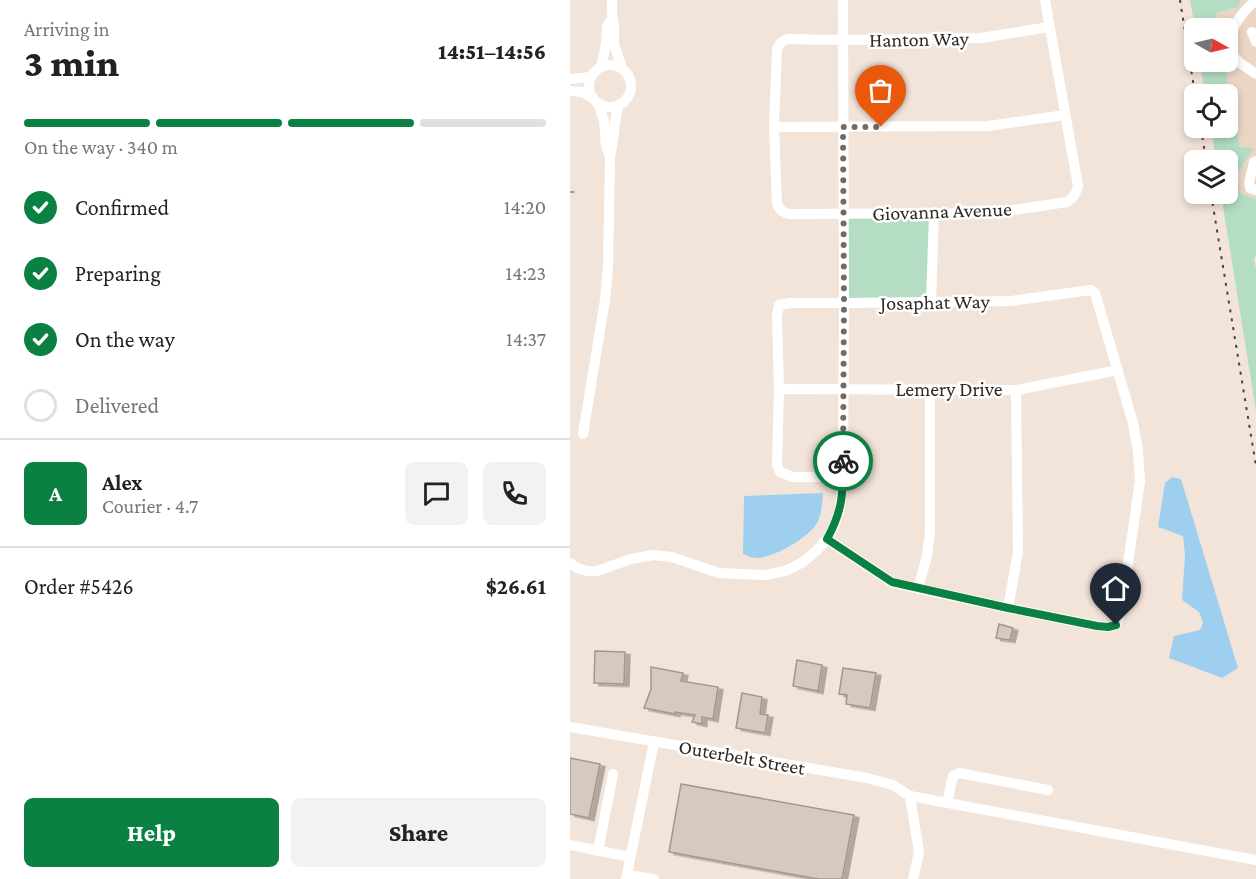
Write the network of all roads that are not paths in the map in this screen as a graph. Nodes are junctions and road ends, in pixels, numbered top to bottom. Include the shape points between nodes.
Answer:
1 (612, 0) edge
2 (843, 0) edge
3 (1046, 0) edge
4 (1256, 0) edge
5 (612, 13) junction
6 (1049, 27) junction
7 (843, 40) junction
8 (601, 67) junction
9 (622, 68) junction
10 (1256, 74) edge
11 (591, 77) junction
12 (570, 79) edge
13 (570, 91) edge
14 (595, 100) junction
15 (618, 106) junction
16 (1065, 115) junction
17 (774, 127) junction
18 (843, 127) junction
19 (610, 157) junction
20 (1256, 161) edge
21 (1256, 190) edge
22 (843, 213) junction
23 (934, 213) junction
24 (931, 302) junction
25 (844, 303) junction
26 (1118, 370) junction
27 (779, 389) junction
28 (843, 389) junction
29 (930, 389) junction
30 (1016, 390) junction
31 (583, 434) dead end
32 (843, 477) junction
33 (827, 539) junction
34 (570, 563) edge
35 (918, 589) junction
36 (1008, 608) junction
37 (570, 727) edge
38 (654, 742) junction
39 (613, 774) dead end
40 (1048, 790) dead end
41 (910, 796) junction
42 (947, 803) junction
43 (570, 845) edge
44 (598, 851) junction
45 (630, 857) junction
46 (1256, 860) edge
47 (626, 877) edge
48 (654, 879) edge
49 (913, 879) edge

1 - 5 street
2 - 7 street
3 - 6 street
4 - 10 street via 1236,22 1230,39 1237,61
5 - 8 street
5 - 9 street via 614,44
6 - 7 street, Hanton Way via 981,38
6 - 16 street
7 - 17 street, Hanton Way via 788,39 780,43
7 - 18 street
8 - 9 street
8 - 11 street
9 - 15 street via 632,85 628,97
11 - 12 street
11 - 14 street via 590,91
13 - 14 street via 582,92
14 - 15 street via 604,106
14 - 19 street via 604,121
15 - 19 street
16 - 18 street via 988,126
16 - 23 street, Giovanna Avenue via 1078,186 1072,199 993,213
17 - 18 street
17 - 22 street, Giovanna Avenue via 777,204 781,211
18 - 22 street
19 - 31 street via 605,300
20 - 21 street via 1249,183
22 - 23 street, Giovanna Avenue
22 - 25 street
23 - 24 street
24 - 25 street, Josaphat Way
24 - 26 street, Josaphat Way via 1011,301 1091,290 1097,297
25 - 27 street, Josaphat Way via 779,305
25 - 28 street
26 - 30 street, Lemery Drive
26 - 36 street via 1138,451 1140,481 1116,625 1097,626
27 - 28 street, Lemery Drive
27 - 32 street via 780,472 793,477
28 - 29 street, Lemery Drive
28 - 32 street
29 - 30 street, Lemery Drive
29 - 35 street via 930,531
30 - 36 street via 1018,552
32 - 33 street via 840,508
33 - 34 street via 803,562 766,575 719,573 672,557 653,555 597,571
33 - 35 street via 892,582
35 - 36 street
37 - 38 street, Outerbelt Street
38 - 41 street, Outerbelt Street via 867,778 893,785
38 - 45 street
39 - 44 street
40 - 42 street via 959,773 953,776
41 - 42 street, Outerbelt Street
41 - 49 street via 919,852
42 - 46 street, Outerbelt Street
43 - 44 street
44 - 45 street
45 - 47 street
47 - 48 street

